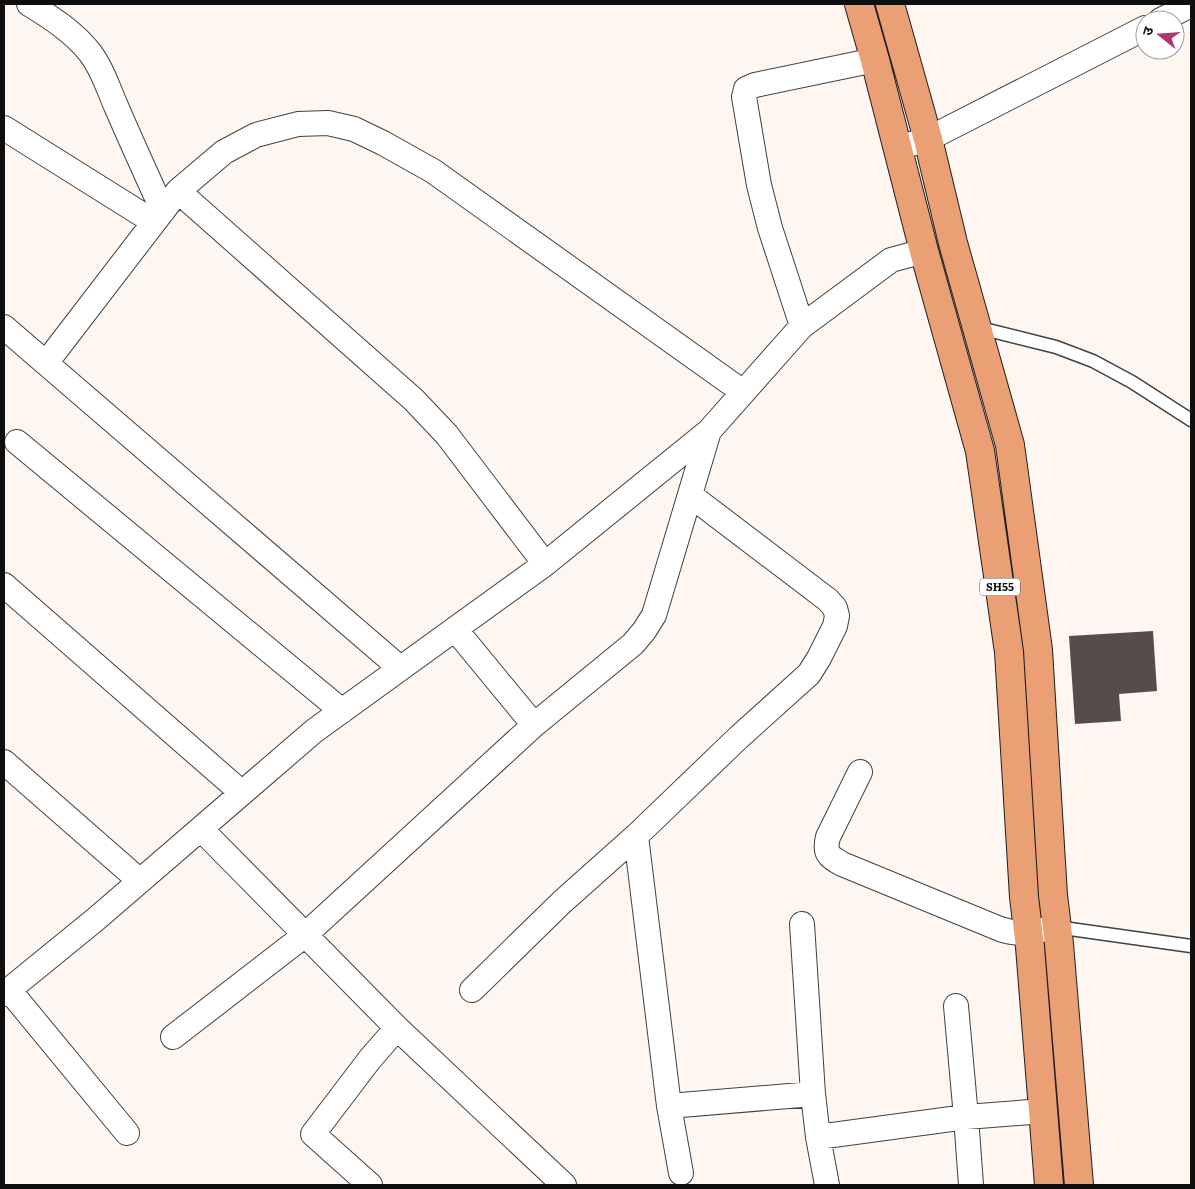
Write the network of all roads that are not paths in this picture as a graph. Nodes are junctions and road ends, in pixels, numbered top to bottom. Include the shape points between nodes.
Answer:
1 (29, 4) edge
2 (859, 4) edge
3 (890, 4) edge
4 (1135, 33) edge
5 (875, 60) junction
6 (4, 128) edge
7 (928, 139) junction
8 (898, 148) junction
9 (178, 191) junction
10 (158, 216) junction
11 (924, 251) junction
12 (4, 326) edge
13 (802, 326) junction
14 (976, 327) junction
15 (46, 363) junction
16 (743, 392) junction
17 (1191, 420) edge
18 (709, 431) junction
19 (17, 442) dead end
20 (690, 496) junction
21 (545, 564) junction
22 (4, 585) edge
23 (455, 629) junction
24 (400, 668) junction
25 (342, 711) junction
26 (534, 725) junction
27 (4, 762) edge
28 (860, 772) dead end
29 (242, 793) junction
30 (201, 829) junction
31 (636, 836) junction
32 (140, 881) junction
33 (802, 924) dead end
34 (1056, 927) junction
35 (1028, 933) junction
36 (305, 935) junction
37 (1191, 946) edge
38 (472, 990) dead end
39 (6, 992) edge
40 (956, 1006) dead end
41 (397, 1028) junction
42 (172, 1036) dead end
43 (813, 1094) junction
44 (669, 1106) junction
45 (1044, 1111) junction
46 (966, 1117) junction
47 (127, 1133) dead end
48 (818, 1137) junction
49 (682, 1173) dead end
50 (370, 1185) edge
51 (564, 1185) edge
52 (827, 1185) edge
53 (971, 1185) edge
54 (1049, 1185) edge
55 (1079, 1185) edge

1 - 10 street via 78,39 92,55 103,75
2 - 5 main road, SH55
3 - 7 main road, SH55
4 - 7 street
5 - 8 main road, SH55
5 - 13 street via 746,89 744,97 759,185
6 - 10 street
7 - 8 street
7 - 14 main road, SH55
8 - 11 main road, SH55
9 - 10 street
9 - 16 street via 224,152 256,136 298,124 328,123 354,129 433,171
9 - 21 street via 414,400 457,448
10 - 15 street
11 - 13 street via 891,260
11 - 35 main road, SH55 via 980,451 1009,652
12 - 15 street
13 - 16 street
14 - 17 lane via 1056,346 1093,361
14 - 34 main road, SH55 via 1010,445 1038,650
15 - 24 street
16 - 18 street
18 - 20 street
18 - 21 street
19 - 25 street
20 - 26 street via 654,615 644,631
20 - 31 street via 828,600 837,616 830,638 809,674
21 - 23 street
22 - 29 street
23 - 24 street
23 - 26 street
24 - 25 street
25 - 29 street
26 - 36 street
27 - 32 street
28 - 35 street via 828,836 828,854 842,864 1000,929
29 - 30 street
30 - 32 street
30 - 36 street
31 - 38 street via 562,902
31 - 44 street
32 - 39 street
33 - 43 street
34 - 35 street
34 - 37 lane
34 - 55 main road, SH55
35 - 45 main road, SH55
36 - 41 street
36 - 42 street
39 - 47 street
40 - 46 street
41 - 50 street via 313,1134
41 - 51 street
43 - 44 street
43 - 48 street
44 - 49 street
45 - 46 street
45 - 54 main road, SH55
46 - 48 street
46 - 53 street
48 - 52 street

